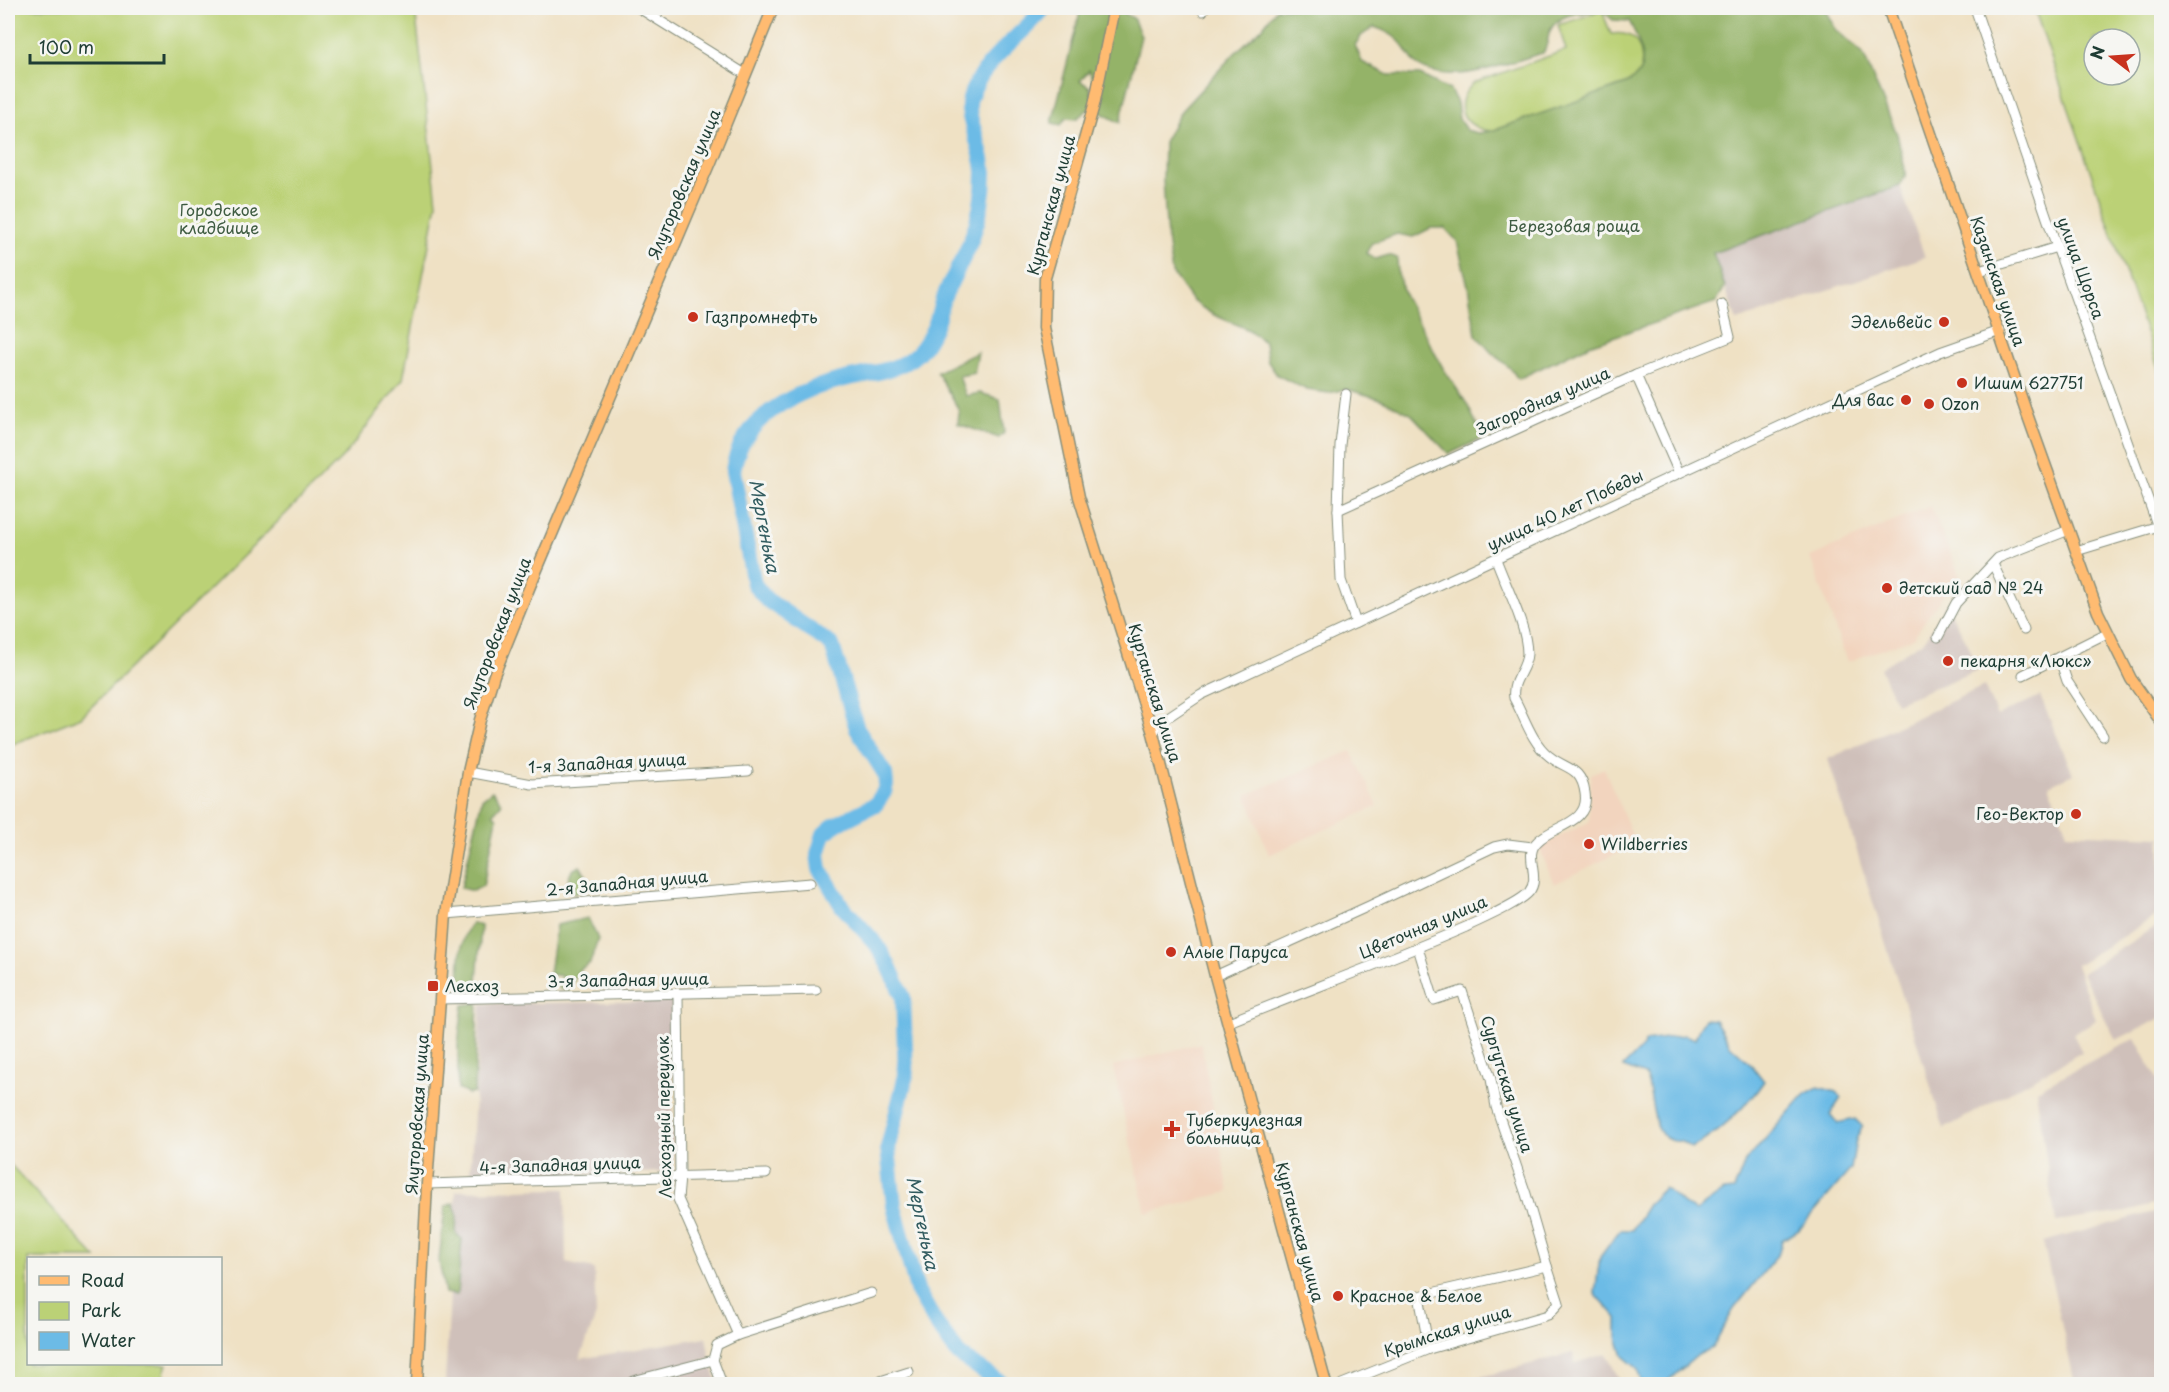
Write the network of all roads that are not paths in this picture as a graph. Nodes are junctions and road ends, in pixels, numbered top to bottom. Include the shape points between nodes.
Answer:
1 (639, 8) edge
2 (773, 8) edge
3 (1114, 8) edge
4 (1888, 8) edge
5 (1975, 8) edge
6 (745, 74) junction
7 (2057, 247) junction
8 (1979, 271) junction
9 (1722, 304) dead end
10 (2000, 331) junction
11 (1636, 375) junction
12 (1346, 394) dead end
13 (1679, 473) junction
14 (1338, 510) junction
15 (2159, 526) edge
16 (2069, 530) junction
17 (2162, 538) edge
18 (2076, 551) junction
19 (1496, 559) junction
20 (1993, 564) junction
21 (1356, 623) junction
22 (2024, 630) dead end
23 (2107, 633) junction
24 (1938, 637) dead end
25 (2059, 657) junction
26 (2023, 675) dead end
27 (2162, 723) edge
28 (1153, 733) junction
29 (2103, 736) dead end
30 (748, 771) dead end
31 (468, 772) junction
32 (1532, 848) junction
33 (810, 883) dead end
34 (446, 914) junction
35 (1418, 948) junction
36 (1215, 976) junction
37 (816, 990) dead end
38 (678, 995) junction
39 (440, 999) junction
40 (1229, 1022) junction
41 (766, 1174) dead end
42 (680, 1177) junction
43 (427, 1184) junction
44 (1547, 1266) junction
45 (872, 1293) dead end
46 (738, 1335) junction
47 (1429, 1349) junction
48 (713, 1360) junction
49 (909, 1372) dead end
50 (417, 1382) edge
51 (433, 1384) edge
52 (630, 1384) edge
53 (722, 1384) edge
54 (871, 1384) edge
55 (1326, 1384) edge
56 (1342, 1384) edge

1 - 6 street
2 - 6 main road, Ялуторовская улица
3 - 28 main road, Курганская улица via 1094,105 1045,278 1044,328 1079,497
4 - 8 main road, Казанская улица
5 - 7 street, улица Щорса
6 - 31 main road, Ялуторовская улица via 494,675
7 - 8 street
7 - 15 street, улица Щорса
8 - 10 main road, Казанская улица
9 - 11 street, Загородная улица via 1730,337
10 - 13 street, улица 40 лет Победы via 1940,352
10 - 16 main road, Казанская улица
11 - 13 street
11 - 14 street, Загородная улица
12 - 14 street
13 - 19 street, улица 40 лет Победы
14 - 21 street via 1341,580
15 - 17 street, улица Щорса
15 - 18 street
16 - 18 main road, Казанская улица
16 - 20 street via 1998,558
18 - 23 main road, Казанская улица
19 - 21 street, улица 40 лет Победы
19 - 32 street via 1525,633 1526,663 1513,689 1515,698 1539,746 1556,762 1573,769 1585,792 1580,815 1539,839
20 - 22 street
20 - 24 street via 1956,603
21 - 28 street, улица 40 лет Победы via 1201,695 1162,721
23 - 25 street
23 - 27 main road, Казанская улица
25 - 26 street
25 - 29 street via 2067,681
28 - 36 main road, Курганская улица
30 - 31 street, 1-я Западная улица via 532,784
31 - 34 main road, Ялуторовская улица
32 - 35 street, Цветочная улица via 1534,879 1530,892 1507,907
32 - 36 street via 1494,846
33 - 34 street, 2-я Западная улица
34 - 39 main road, Ялуторовская улица
35 - 40 street, Цветочная улица
35 - 44 street, Сургутская улица via 1434,1000 1462,992
36 - 40 main road, Курганская улица
37 - 38 street, 3-я Западная улица
38 - 39 street, 3-я Западная улица
38 - 42 street, Лесхозный переулок
39 - 43 main road, Ялуторовская улица
40 - 55 main road, Курганская улица
41 - 42 street, 4-я Западная улица
42 - 43 street, 4-я Западная улица
42 - 46 street, Лесхозный переулок via 678,1199
43 - 50 main road, Ялуторовская улица
44 - 47 street, Крымская улица via 1559,1304 1548,1315
44 - 47 street via 1419,1296
45 - 46 street
46 - 48 street via 717,1345
47 - 56 street, Крымская улица
48 - 52 street
48 - 53 street
49 - 54 street
50 - 51 street

